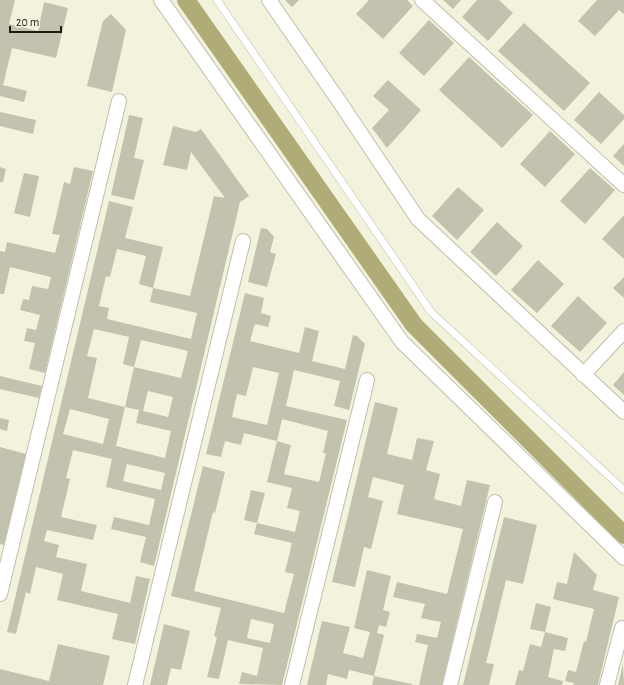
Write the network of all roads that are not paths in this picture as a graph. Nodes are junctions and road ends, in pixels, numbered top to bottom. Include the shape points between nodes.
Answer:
1 (161, 0) edge
2 (217, 0) edge
3 (269, 0) edge
4 (422, 0) edge
5 (119, 101) dead end
6 (624, 185) edge
7 (243, 241) dead end
8 (624, 331) edge
9 (583, 375) junction
10 (367, 380) dead end
11 (624, 412) edge
12 (624, 490) edge
13 (495, 502) dead end
14 (624, 558) edge
15 (0, 594) edge
16 (622, 628) dead end
17 (135, 685) edge
18 (292, 685) edge
19 (450, 685) edge
20 (607, 685) edge

1 - 14 street via 402,342
2 - 12 lane via 431,312
3 - 9 street via 418,219
4 - 6 street
5 - 15 street
7 - 17 street
8 - 9 street
9 - 11 street
10 - 18 street
13 - 19 street
16 - 20 street

